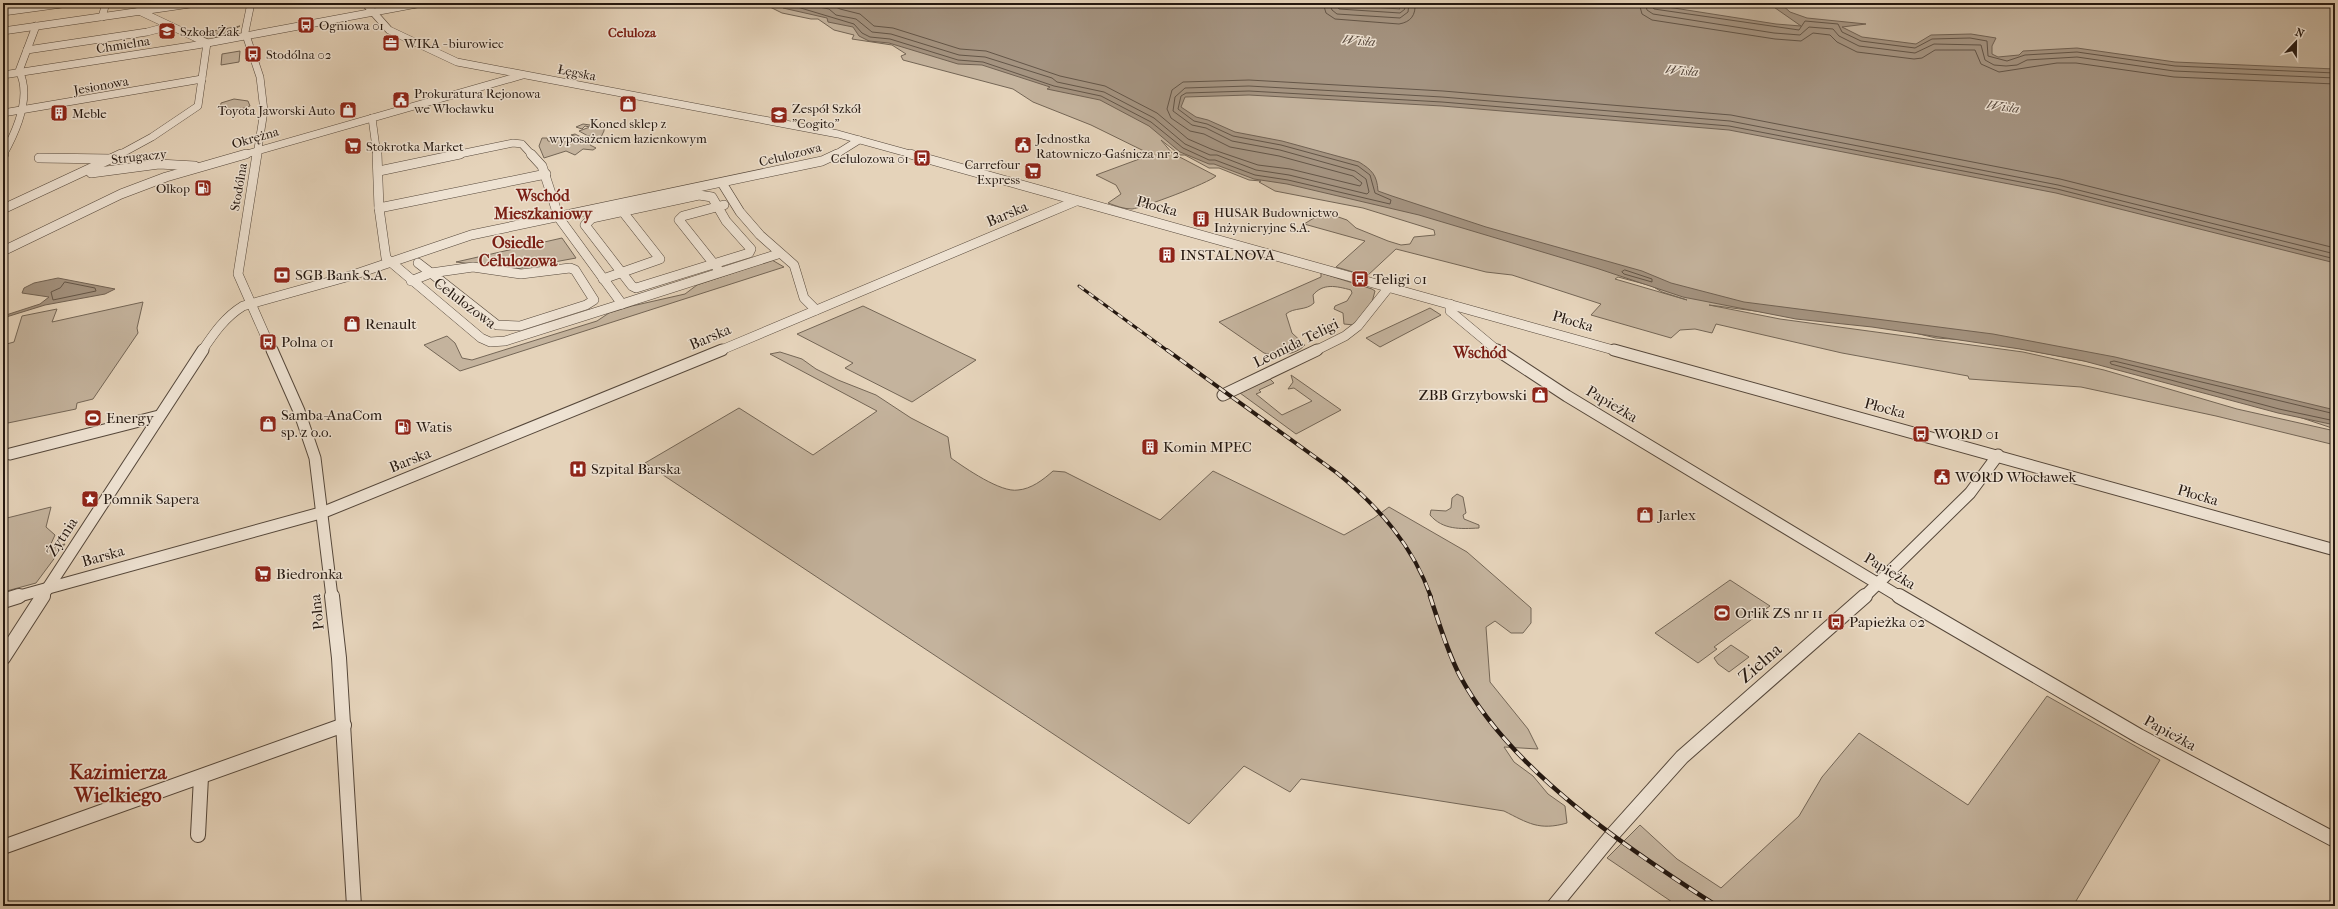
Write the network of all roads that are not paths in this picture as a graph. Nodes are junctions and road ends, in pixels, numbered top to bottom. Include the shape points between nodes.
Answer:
1 (69, 3) edge
2 (106, 3) edge
3 (197, 3) edge
4 (251, 3) edge
5 (365, 3) edge
6 (422, 3) edge
7 (139, 11) junction
8 (3, 12) edge
9 (374, 14) junction
10 (102, 17) junction
11 (36, 26) junction
12 (170, 26) junction
13 (3, 31) edge
14 (247, 35) junction
15 (207, 43) junction
16 (27, 50) junction
17 (20, 72) junction
18 (3, 75) edge
19 (525, 75) junction
20 (202, 79) junction
21 (20, 111) junction
22 (3, 114) edge
23 (372, 118) junction
24 (802, 127) joint
25 (7, 140) edge
26 (859, 140) junction
27 (258, 150) junction
28 (3, 156) edge
29 (39, 158) dead end
30 (112, 159) junction
31 (198, 167) junction
32 (379, 171) junction
33 (82, 174) junction
34 (546, 174) junction
35 (722, 183) junction
36 (1076, 201) junction
37 (734, 203) junction
38 (718, 207) junction
39 (379, 208) junction
40 (3, 209) edge
41 (621, 209) junction
42 (558, 216) junction
43 (3, 252) edge
44 (778, 254) junction
45 (389, 263) junction
46 (418, 263) dead end
47 (592, 263) junction
48 (715, 265) junction
49 (574, 269) junction
50 (431, 273) junction
51 (622, 273) junction
52 (722, 273) junction
53 (603, 278) junction
54 (411, 281) junction
55 (1389, 287) junction
56 (251, 304) junction
57 (622, 304) junction
58 (1450, 304) junction
59 (816, 310) junction
60 (567, 311) junction
61 (573, 320) junction
62 (1223, 395) dead end
63 (159, 416) junction
64 (10, 454) dead end
65 (1998, 455) junction
66 (324, 512) junction
67 (2335, 550) edge
68 (1879, 584) junction
69 (46, 589) junction
70 (3, 601) edge
71 (3, 658) edge
72 (344, 725) junction
73 (201, 777) junction
74 (198, 835) dead end
75 (2335, 840) edge
76 (3, 847) edge
77 (354, 906) edge
78 (1554, 906) edge

1 - 8 street
2 - 10 street
3 - 7 street
4 - 14 street, Stodólna
5 - 9 street, Łęgska
6 - 9 street, Chmielna
7 - 10 street
7 - 12 street
9 - 14 street, Chmielna
9 - 19 street, Łęgska via 389,30 453,60
10 - 11 street
11 - 13 street
11 - 16 street
12 - 15 street
12 - 16 street
14 - 15 street, Chmielna
14 - 27 street, Stodólna via 262,88 264,111
15 - 17 street, Chmielna
15 - 20 street
16 - 17 street
17 - 18 street, Chmielna
17 - 21 street via 24,92
19 - 23 street, Okrężna
19 - 24 street, Łęgska
20 - 21 street, Jesionowa
20 - 30 street via 198,106 150,139
21 - 22 street, Jesionowa
21 - 25 street
23 - 27 street, Okrężna
23 - 32 street
24 - 26 street, Płocka
25 - 28 street
26 - 35 street, Celulozowa via 822,161
26 - 36 street, Płocka
27 - 31 street, Okrężna
27 - 56 street, Stodólna via 238,269
29 - 30 street
30 - 33 street
31 - 33 street, Strugaczy via 159,164
31 - 43 street, Okrężna via 126,192
32 - 34 street via 516,143 522,144 539,160
32 - 39 street
33 - 40 street
34 - 39 street
34 - 42 street
35 - 37 street
35 - 41 street, Celulozowa
36 - 55 street, Płocka
36 - 59 street, Barska
37 - 38 street
37 - 44 street
38 - 41 street via 711,196 703,195
38 - 48 street via 751,250 745,256
38 - 48 street via 683,216 679,220
39 - 45 street
41 - 42 street, Celulozowa
41 - 51 street via 590,219 585,224
41 - 51 street via 660,259
42 - 45 street, Celulozowa via 470,236
42 - 47 street
44 - 52 street, Celulozowa
44 - 59 street via 794,265 804,298
45 - 54 street, Celulozowa
45 - 56 street, Celulozowa
46 - 50 street
47 - 49 street
47 - 53 street
48 - 51 street via 639,288 632,286
48 - 52 street
49 - 50 street via 516,274 471,267
49 - 60 street via 594,300
50 - 54 street
50 - 60 street via 497,325 518,326
51 - 53 street
52 - 57 street, Celulozowa
53 - 57 street
54 - 61 street, Celulozowa via 487,341 505,341
55 - 58 street, Płocka
55 - 62 street, Leonida Teligi via 1358,326 1345,336
56 - 63 street, Żytnia via 233,311 219,326
56 - 66 street, Polna via 306,432 314,458
57 - 61 street, Celulozowa
58 - 65 street, Płocka
58 - 68 street, Papieżka via 1448,308 1452,313 1540,380
59 - 66 street, Barska
60 - 61 street
63 - 64 street
63 - 69 street, Żytnia
65 - 67 street, Płocka
65 - 68 street, Zielna via 1970,493
66 - 69 street, Barska
66 - 72 street, Polna
68 - 75 street, Papieżka via 2145,739
68 - 78 street, Zielna via 1682,757 1613,834
69 - 70 street, Barska
69 - 71 street, Żytnia
72 - 73 street
72 - 77 street, Polna
73 - 74 street
73 - 76 street

